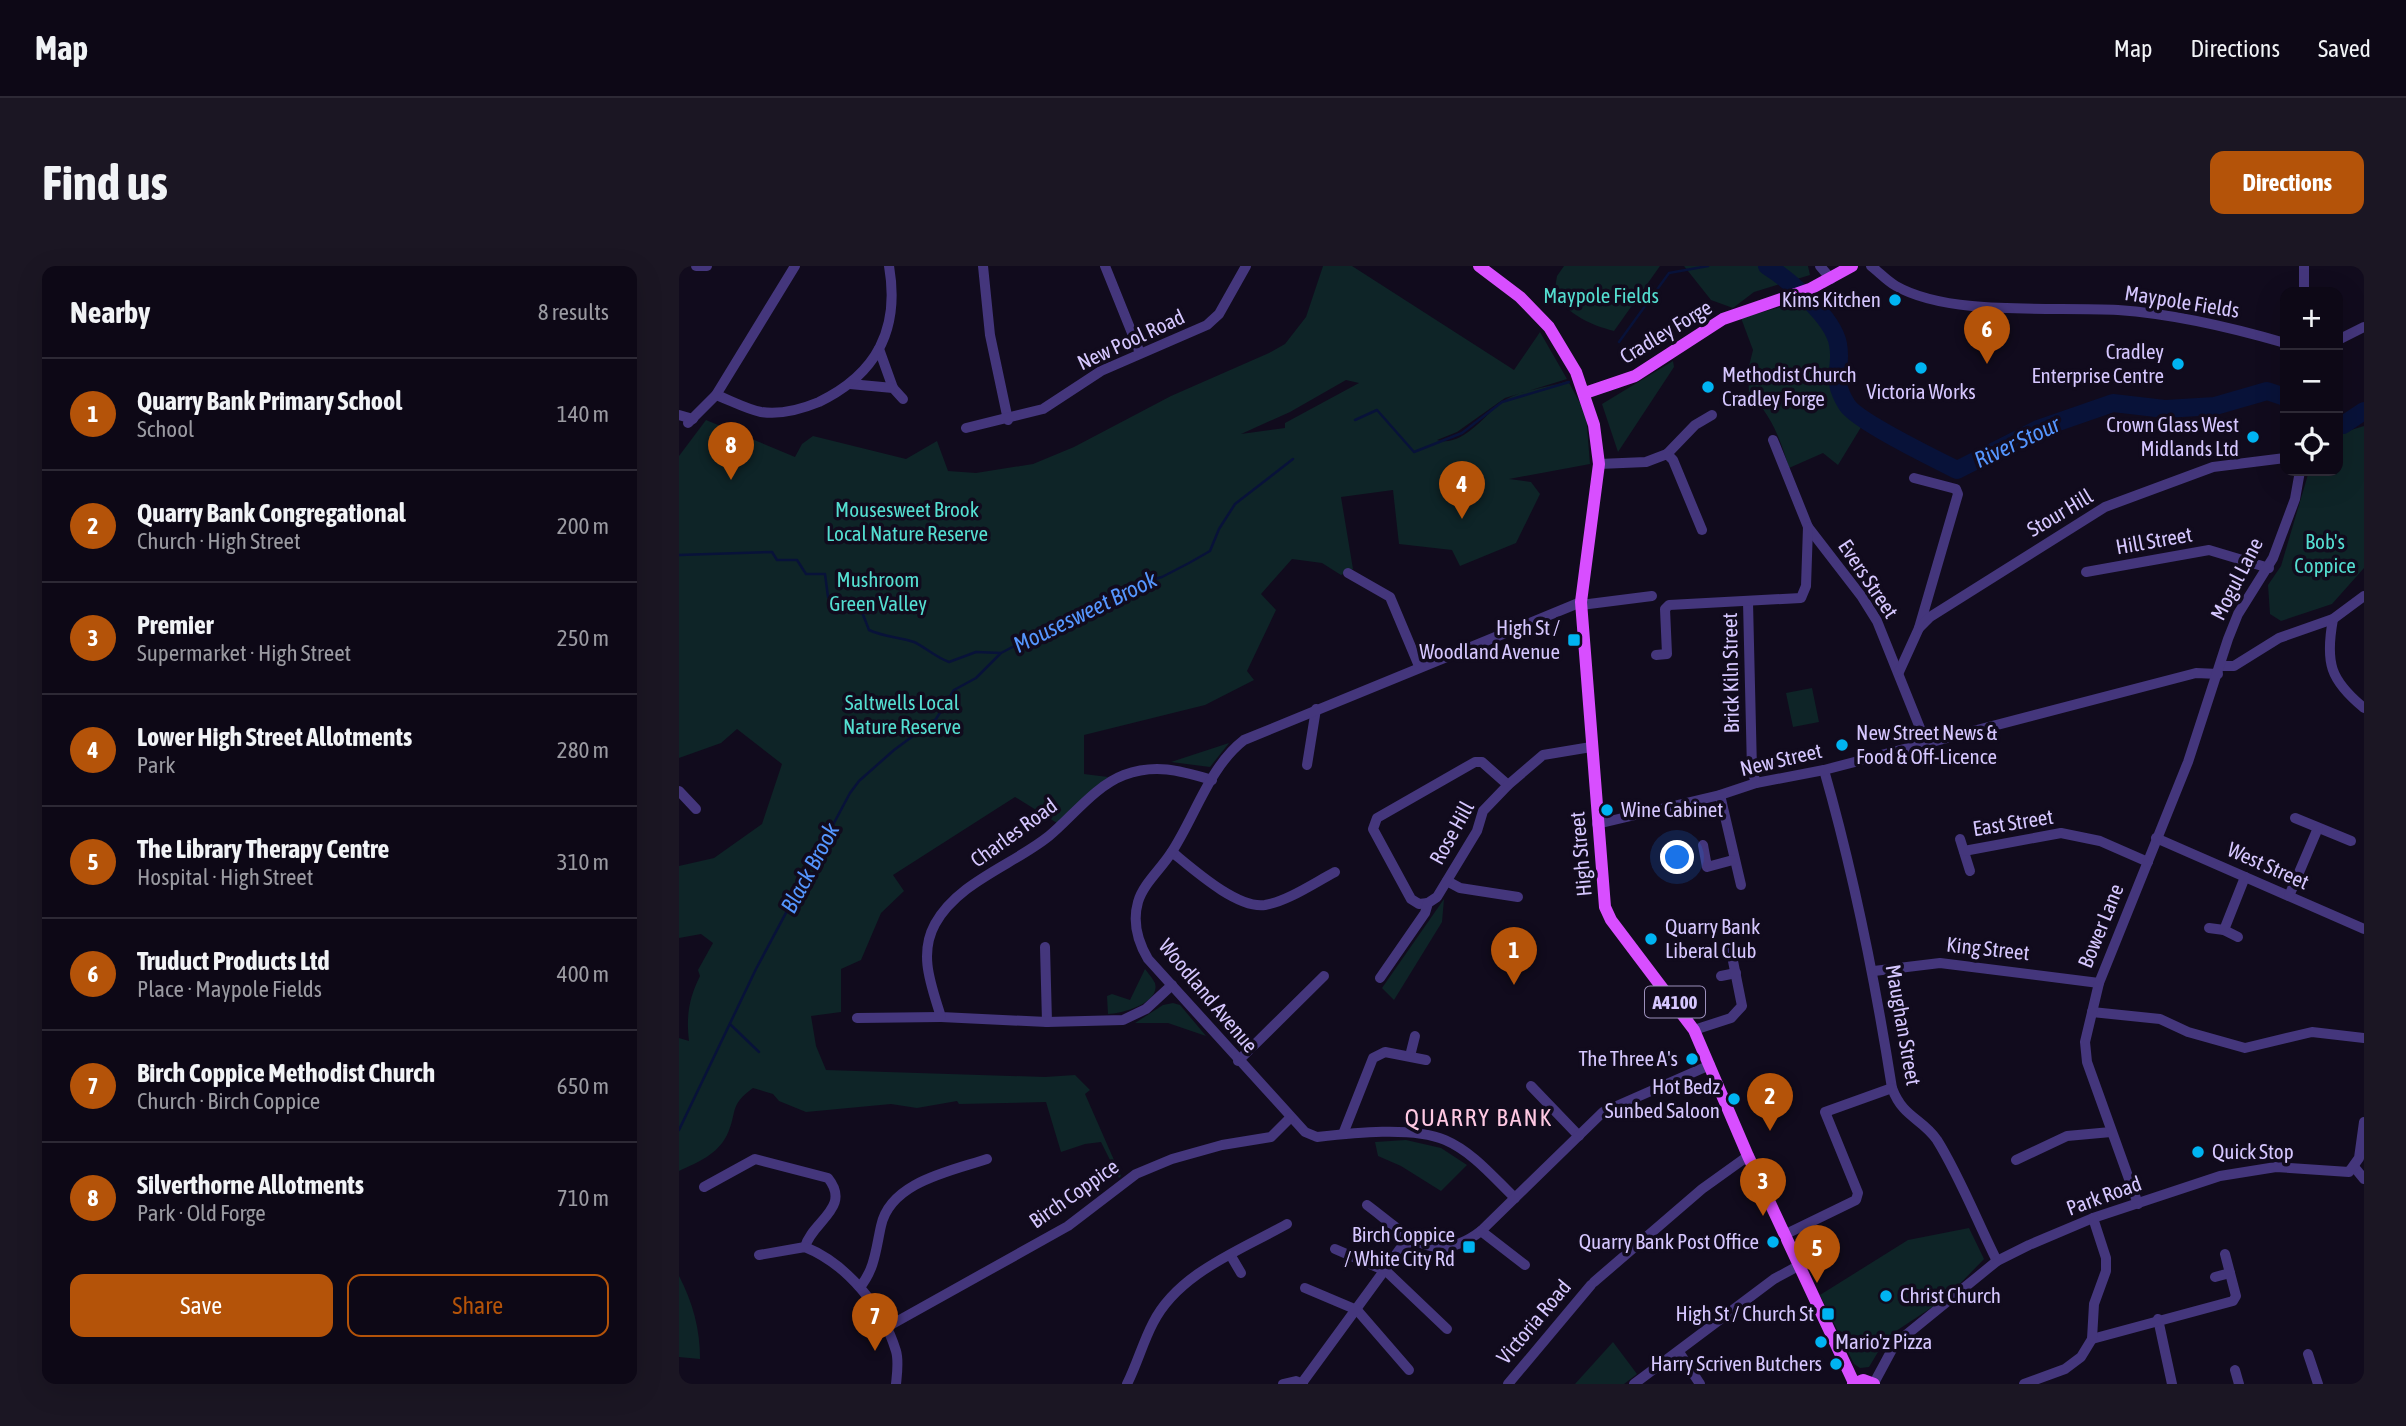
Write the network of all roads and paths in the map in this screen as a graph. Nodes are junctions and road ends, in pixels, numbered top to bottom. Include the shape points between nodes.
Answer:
1 (795, 266) edge
2 (889, 266) edge
3 (983, 266) edge
4 (1105, 266) edge
5 (1246, 266) edge
6 (1479, 266) edge
7 (1819, 266) edge
8 (1853, 266) edge
9 (1871, 266) edge
10 (2304, 266) edge
11 (1831, 279) junction
12 (2304, 287) edge
13 (2364, 327) edge
14 (2343, 338) edge
15 (2280, 341) edge
16 (879, 349) junction
17 (1140, 353) junction
18 (851, 384) junction
19 (893, 388) junction
20 (1584, 391) junction
21 (716, 395) junction
22 (902, 399) dead end
23 (679, 415) edge
24 (1712, 415) dead end
25 (1008, 420) junction
26 (966, 428) dead end
27 (1773, 440) dead end
28 (1667, 454) junction
29 (2280, 459) edge
30 (1599, 464) junction
31 (2299, 476) edge
32 (1914, 478) dead end
33 (1808, 527) junction
34 (1702, 530) dead end
35 (2269, 568) junction
36 (2086, 572) dead end
37 (1348, 573) dead end
38 (1652, 596) dead end
39 (2364, 596) edge
40 (1748, 602) junction
41 (1581, 604) junction
42 (2333, 620) junction
43 (1919, 628) junction
44 (1657, 655) dead end
45 (1419, 666) junction
46 (2219, 670) junction
47 (1899, 672) junction
48 (2364, 708) edge
49 (1316, 709) junction
50 (1926, 743) junction
51 (1591, 747) junction
52 (1307, 765) dead end
53 (1824, 770) junction
54 (1212, 780) junction
55 (1756, 783) junction
56 (1508, 785) junction
57 (679, 790) edge
58 (1720, 795) junction
59 (696, 809) dead end
60 (2295, 818) dead end
61 (1597, 824) junction
62 (2318, 828) junction
63 (2157, 838) junction
64 (1960, 839) dead end
65 (2351, 841) dead end
66 (1703, 845) dead end
67 (1964, 851) junction
68 (1172, 852) junction
69 (1733, 860) junction
70 (2148, 862) junction
71 (1335, 872) dead end
72 (1969, 872) dead end
73 (2245, 877) junction
74 (1447, 881) junction
75 (1741, 886) dead end
76 (2288, 896) junction
77 (1518, 897) dead end
78 (1428, 903) junction
79 (2209, 928) dead end
80 (2364, 929) edge
81 (2224, 930) junction
82 (2238, 937) dead end
83 (1045, 947) dead end
84 (1731, 951) dead end
85 (1874, 971) junction
86 (1736, 973) junction
87 (1324, 976) dead end
88 (1721, 976) dead end
89 (1380, 978) dead end
90 (2099, 983) junction
91 (1172, 985) junction
92 (2092, 1012) junction
93 (941, 1017) junction
94 (857, 1018) dead end
95 (1047, 1022) junction
96 (1694, 1030) junction
97 (1415, 1036) dead end
98 (2364, 1038) edge
99 (1411, 1056) junction
100 (1426, 1060) dead end
101 (1238, 1061) junction
102 (1710, 1065) junction
103 (1531, 1086) dead end
104 (1892, 1088) junction
105 (1290, 1118) junction
106 (2364, 1122) edge
107 (2111, 1132) junction
108 (1343, 1134) junction
109 (1579, 1136) junction
110 (1748, 1156) junction
111 (987, 1159) dead end
112 (2017, 1160) dead end
113 (2355, 1168) junction
114 (2364, 1179) edge
115 (704, 1187) dead end
116 (1515, 1198) junction
117 (2138, 1203) junction
118 (1367, 1205) dead end
119 (2093, 1218) junction
120 (1287, 1224) dead end
121 (1481, 1231) junction
122 (1784, 1235) junction
123 (1413, 1240) junction
124 (804, 1247) junction
125 (1335, 1249) dead end
126 (2225, 1254) dead end
127 (759, 1255) dead end
128 (1231, 1256) junction
129 (1997, 1261) junction
130 (1525, 1265) dead end
131 (1798, 1266) junction
132 (1386, 1271) junction
133 (1241, 1273) dead end
134 (2230, 1273) junction
135 (2215, 1277) dead end
136 (860, 1287) junction
137 (1305, 1288) dead end
138 (1357, 1310) junction
139 (2158, 1319) junction
140 (887, 1327) junction
141 (1447, 1329) dead end
142 (2092, 1339) junction
143 (1679, 1352) junction
144 (2308, 1354) dead end
145 (1409, 1370) dead end
146 (2235, 1370) dead end
147 (1854, 1383) edge
148 (897, 1384) edge
149 (1128, 1384) edge
150 (1283, 1384) edge
151 (1302, 1384) edge
152 (1508, 1384) edge
153 (1634, 1384) edge
154 (1700, 1384) edge
155 (1874, 1384) edge
156 (2024, 1384) edge
157 (2172, 1384) edge
158 (2239, 1384) edge
159 (2318, 1384) edge

1 - 21 street
2 - 16 street via 892,316
3 - 25 street via 990,335
4 - 17 street
5 - 17 street, New Pool Road via 1219,314 1207,325
6 - 20 main road, A4100 via 1537,312 1569,358
7 - 11 street
8 - 11 main road, Cradley Forge
9 - 15 street, Maypole Fields via 1895,285 1943,301 2119,310 2209,322
10 - 12 street
11 - 20 main road, Cradley Forge via 1723,319 1635,376
13 - 14 street
16 - 18 street
16 - 19 street
17 - 25 street, New Pool Road via 1101,371 1043,409
18 - 19 street
18 - 21 street via 809,406 771,413
19 - 22 street
20 - 30 main road, High Street / A4100
21 - 23 street via 690,421
24 - 28 street via 1695,425
25 - 26 street, New Pool Road
27 - 33 street, Evers Street
28 - 30 street via 1646,462
28 - 34 street
29 - 43 street, Stour Hill via 2213,467 2105,507
30 - 41 main road, High Street / A4100
31 - 35 street, Mogul Lane
32 - 43 street via 1956,489 1958,494
33 - 40 street, Brick Kiln Street via 1805,594
33 - 47 street, Evers Street via 1863,597
35 - 36 street, Hill Street via 2209,550
35 - 46 street, Mogul Lane via 2238,614
37 - 45 street via 1390,597
38 - 41 street, Woodland Avenue
39 - 42 street, New Street
40 - 44 street via 1669,605 1665,609 1667,654
40 - 55 street, Brick Kiln Street
41 - 45 street, Woodland Avenue
41 - 51 main road, High Street / A4100
42 - 46 street, New Street via 2279,638 2234,666
42 - 48 street via 2328,646 2335,680
43 - 47 street, Stour Hill
45 - 49 street, Woodland Avenue
46 - 50 street, New Street
46 - 63 street, Bower Lane
47 - 50 street, Evers Street
49 - 52 street
49 - 54 street, Woodland Avenue via 1244,740 1225,757
50 - 53 street, New Street
51 - 56 street, Rose Hill via 1543,755
51 - 61 main road, High Street / A4100
53 - 55 street, New Street
53 - 85 street, Maughan Street via 1852,868
54 - 68 street, Woodland Avenue
54 - 93 street, Charles Road via 1154,767 1123,775 1047,838 951,903 935,924 927,953 926,969
55 - 58 street, New Street
56 - 74 street, Rose Hill via 1483,811 1477,831
56 - 78 street via 1487,765 1475,762 1377,818 1373,829 1411,899
57 - 59 street
58 - 61 street, New Street
58 - 69 street
60 - 62 street
61 - 96 main road, High Street / A4100 via 1608,913
62 - 65 street
62 - 76 street
63 - 70 street, Bower Lane
63 - 73 street, West Street
64 - 67 street, East Street
66 - 69 street via 1707,867
67 - 70 street, East Street via 2061,833 2100,841
67 - 72 street, East Street
68 - 71 street via 1229,893 1246,903 1262,905
68 - 91 street, Woodland Avenue via 1138,901 1136,925 1148,959
69 - 75 street
70 - 90 street, Bower Lane
73 - 76 street, West Street
73 - 81 street
74 - 77 street via 1460,888
74 - 78 street, Rose Hill
76 - 80 street, West Street
78 - 89 street, Rose Hill
79 - 81 street
81 - 82 street
83 - 95 street
84 - 86 street
85 - 90 street, King Street via 1940,963
85 - 104 street, Maughan Street
86 - 88 street
86 - 96 street via 1742,1006 1737,1014
87 - 101 street
90 - 92 street, Bower Lane
91 - 95 street via 1146,1009 1123,1020
91 - 101 street, Woodland Avenue
92 - 98 street via 2146,1015 2245,1048 2312,1032
92 - 107 street, Bower Lane via 2085,1042 2087,1062
93 - 94 street
93 - 95 street
96 - 102 main road, High Street / A4100
97 - 99 street
99 - 100 street
99 - 108 street via 1385,1052 1373,1058
101 - 105 street, Woodland Avenue
102 - 109 street via 1603,1112
102 - 110 main road, High Street / A4100
103 - 109 street
104 - 122 street via 1825,1112 1858,1193 1856,1200
104 - 129 street, Maughan Street via 1908,1116 1937,1141
105 - 108 street, Woodland Avenue via 1317,1137
105 - 140 street, Birch Coppice via 1271,1137 1185,1155 1136,1174 1068,1226
106 - 113 street
107 - 112 street via 2067,1136
107 - 117 street, Bower Lane
108 - 116 street, Woodland Avenue via 1412,1133 1446,1140 1477,1161
109 - 116 street
110 - 122 main road, High Street / A4100
110 - 152 street, Victoria Road via 1702,1189 1575,1300
111 - 136 street via 924,1182 891,1203 882,1221 873,1267
113 - 114 street
113 - 117 street, Park Road via 2349,1172 2276,1167 2242,1172
115 - 124 street via 755,1159 828,1178 836,1200
116 - 121 street
117 - 119 street, Park Road
118 - 123 street
119 - 129 street, Park Road
119 - 142 street via 2106,1271 2094,1304
120 - 128 street
121 - 123 street via 1447,1249
121 - 130 street
122 - 131 main road, High Street / A4100
123 - 132 street via 1400,1249
124 - 127 street
124 - 136 street
125 - 132 street
126 - 134 street
128 - 133 street
128 - 149 street via 1185,1284 1168,1301 1153,1323
129 - 155 street, Park Road via 1895,1344
131 - 143 street via 1774,1279
131 - 147 main road, High Street / A4100
132 - 138 street
132 - 141 street
134 - 135 street
134 - 139 street via 2236,1296 2233,1301
136 - 140 street
137 - 138 street
138 - 145 street
138 - 151 street
139 - 142 street
139 - 157 street
140 - 148 street via 897,1354
142 - 156 street via 2081,1357 2065,1369
143 - 153 street
143 - 154 street
144 - 159 street
146 - 158 street
147 - 155 main road, High Street / A4100
150 - 151 street

